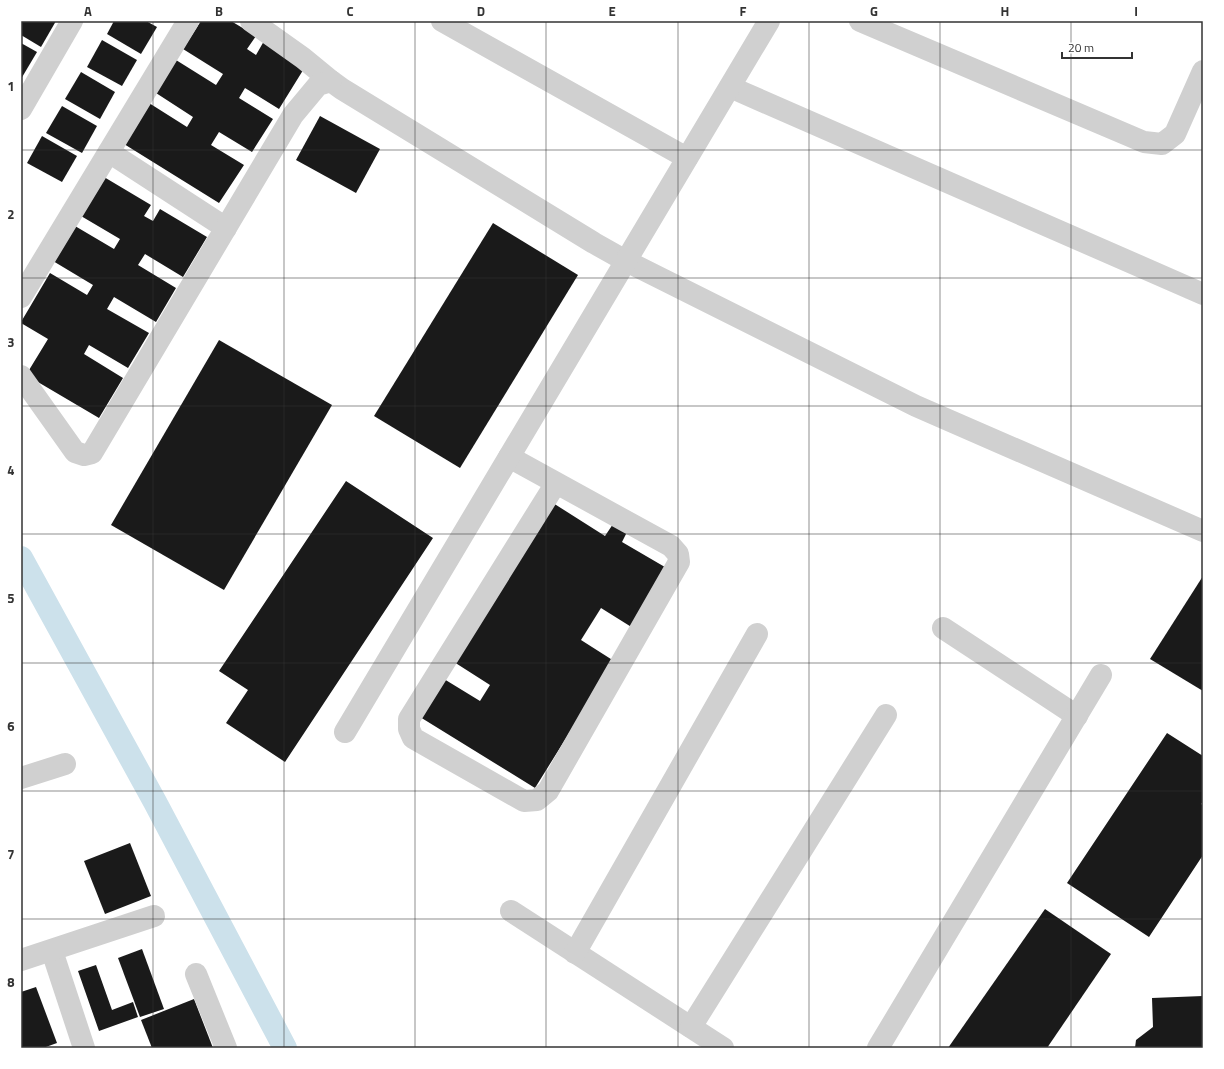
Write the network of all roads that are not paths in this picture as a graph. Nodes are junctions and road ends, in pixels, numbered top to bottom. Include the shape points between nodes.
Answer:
1 (72, 21) edge
2 (188, 21) edge
3 (251, 21) edge
4 (442, 21) edge
5 (769, 21) edge
6 (860, 21) edge
7 (1203, 71) edge
8 (331, 81) junction
9 (730, 87) junction
10 (21, 109) edge
11 (109, 152) junction
12 (687, 158) junction
13 (226, 228) junction
14 (626, 261) junction
15 (1203, 294) edge
16 (21, 297) edge
17 (21, 376) edge
18 (509, 457) junction
19 (556, 483) junction
20 (1203, 531) edge
21 (943, 628) dead end
22 (757, 634) dead end
23 (1101, 675) dead end
24 (886, 715) dead end
25 (1077, 716) junction
26 (345, 732) dead end
27 (65, 764) dead end
28 (21, 778) edge
29 (512, 911) dead end
30 (154, 916) dead end
31 (52, 951) junction
32 (575, 952) junction
33 (21, 960) edge
34 (196, 974) dead end
35 (691, 1027) junction
36 (84, 1048) edge
37 (226, 1048) edge
38 (723, 1048) edge
39 (878, 1048) edge

1 - 10 street
2 - 11 street
3 - 8 street
4 - 12 street
5 - 9 street
6 - 7 street via 1144,142 1162,144 1175,134
8 - 13 street via 318,85 293,115
8 - 14 street
9 - 12 street
9 - 15 street
11 - 13 street
11 - 16 street
12 - 14 street
13 - 17 street via 92,453 84,455 75,452
14 - 18 street
14 - 20 street via 916,406
18 - 19 street
18 - 26 street
19 - 19 street via 671,546 678,554 679,562 548,792 537,800 524,801 413,738 409,729 409,719
21 - 25 street
22 - 32 street
23 - 25 street
24 - 35 street
25 - 39 street
27 - 28 street
29 - 32 street
30 - 31 street
31 - 33 street
31 - 36 street
32 - 35 street
34 - 37 street
35 - 38 street

